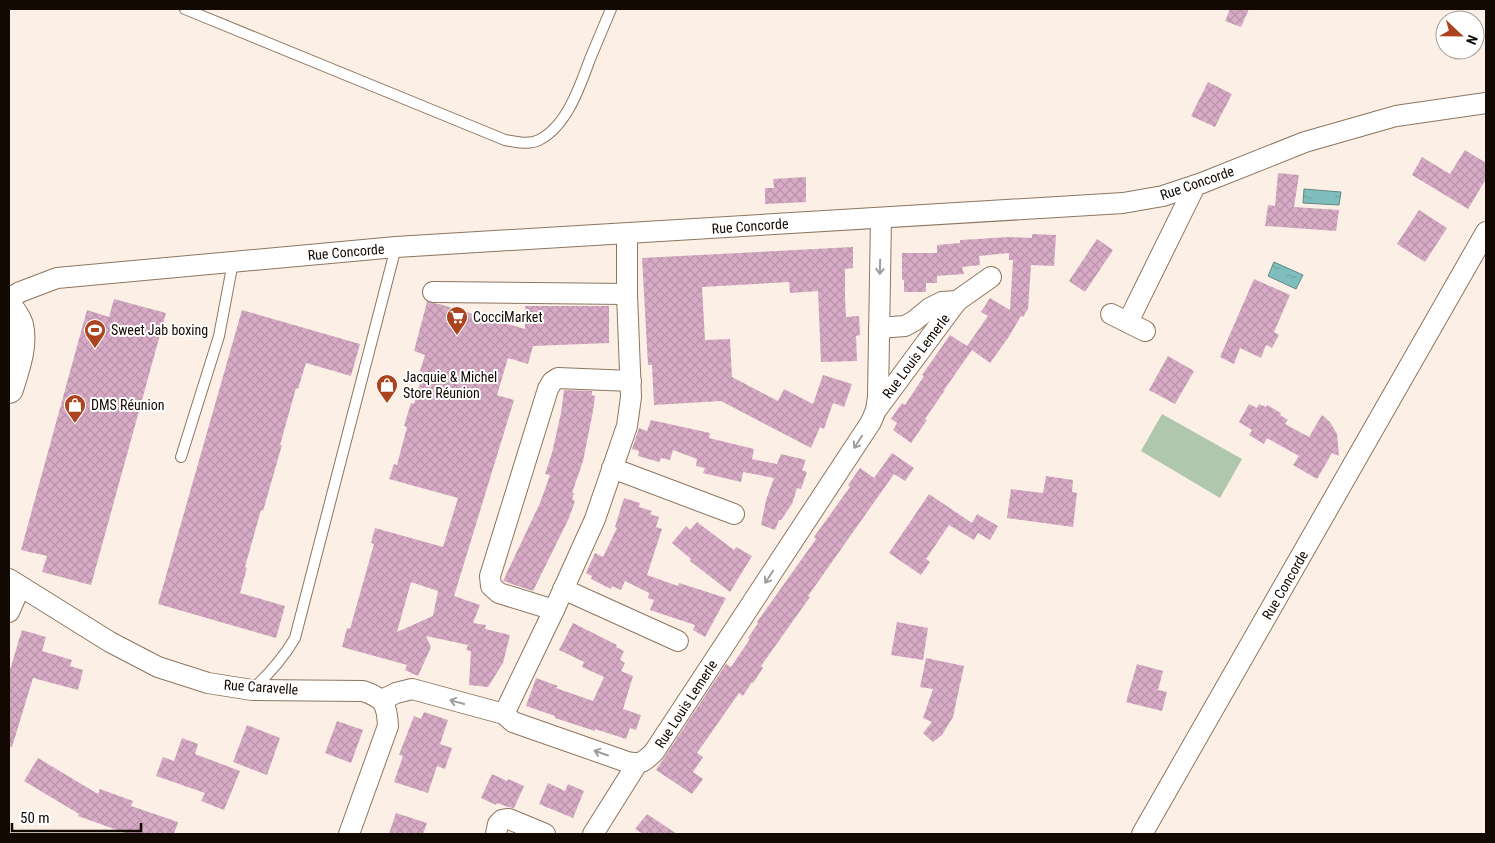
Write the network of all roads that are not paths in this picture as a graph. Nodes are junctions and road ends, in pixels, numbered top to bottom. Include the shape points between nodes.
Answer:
1 (185, 9) edge
2 (610, 9) edge
3 (1486, 103) edge
4 (1194, 186) junction
5 (881, 218) junction
6 (1486, 232) edge
7 (627, 234) junction
8 (396, 247) junction
9 (233, 262) junction
10 (991, 277) dead end
11 (433, 292) dead end
12 (627, 294) junction
13 (957, 301) junction
14 (9, 306) edge
15 (1128, 322) dead end
16 (879, 328) junction
17 (631, 381) junction
18 (9, 389) edge
19 (876, 410) junction
20 (181, 457) dead end
21 (612, 468) junction
22 (734, 514) dead end
23 (14, 583) edge
24 (563, 589) junction
25 (554, 610) junction
26 (9, 612) edge
27 (678, 641) dead end
28 (252, 690) junction
29 (382, 700) junction
30 (504, 714) junction
31 (637, 764) junction
32 (349, 834) edge
33 (496, 834) edge
34 (545, 834) edge
35 (593, 834) edge
36 (1142, 834) edge

1 - 2 lane via 505,140 525,143 546,135 566,113
3 - 4 street, Rue Concorde via 1396,116 1305,142
4 - 5 street, Rue Concorde via 1163,196 1123,203
4 - 15 street
5 - 7 street, Rue Concorde
5 -> 16 street, Rue Louis Lemerle
6 - 36 street, Rue Concorde
7 - 8 street, Rue Concorde
7 - 12 street
8 - 9 street, Rue Concorde
8 - 28 lane via 295,638 287,653
9 - 14 street, Rue Concorde via 57,278 20,292
9 - 20 lane via 219,336
10 - 13 street, Rue Louis Lemerle
11 - 12 street
12 - 17 street
13 - 16 street, Rue Louis Lemerle via 942,302 905,326
13 - 19 street, Rue Louis Lemerle
14 - 18 main road via 20,332
16 - 19 street, Rue Louis Lemerle
17 - 21 street via 627,426
17 - 25 street via 558,378 548,389 490,576 491,586 499,593
19 -> 31 street, Rue Louis Lemerle via 654,752
21 - 22 street
21 - 24 street via 595,519
23 - 26 street, Rue Caravelle
23 - 28 street, Rue Caravelle via 110,642 158,667 208,683
24 - 25 street
24 - 27 street
25 - 30 street
28 - 29 street, Rue Caravelle via 363,691
30 -> 29 street via 412,690
29 - 32 street via 387,710 388,726
31 -> 30 street via 513,722
31 - 35 street, Rue Louis Lemerle
33 - 34 street via 498,824 509,819

